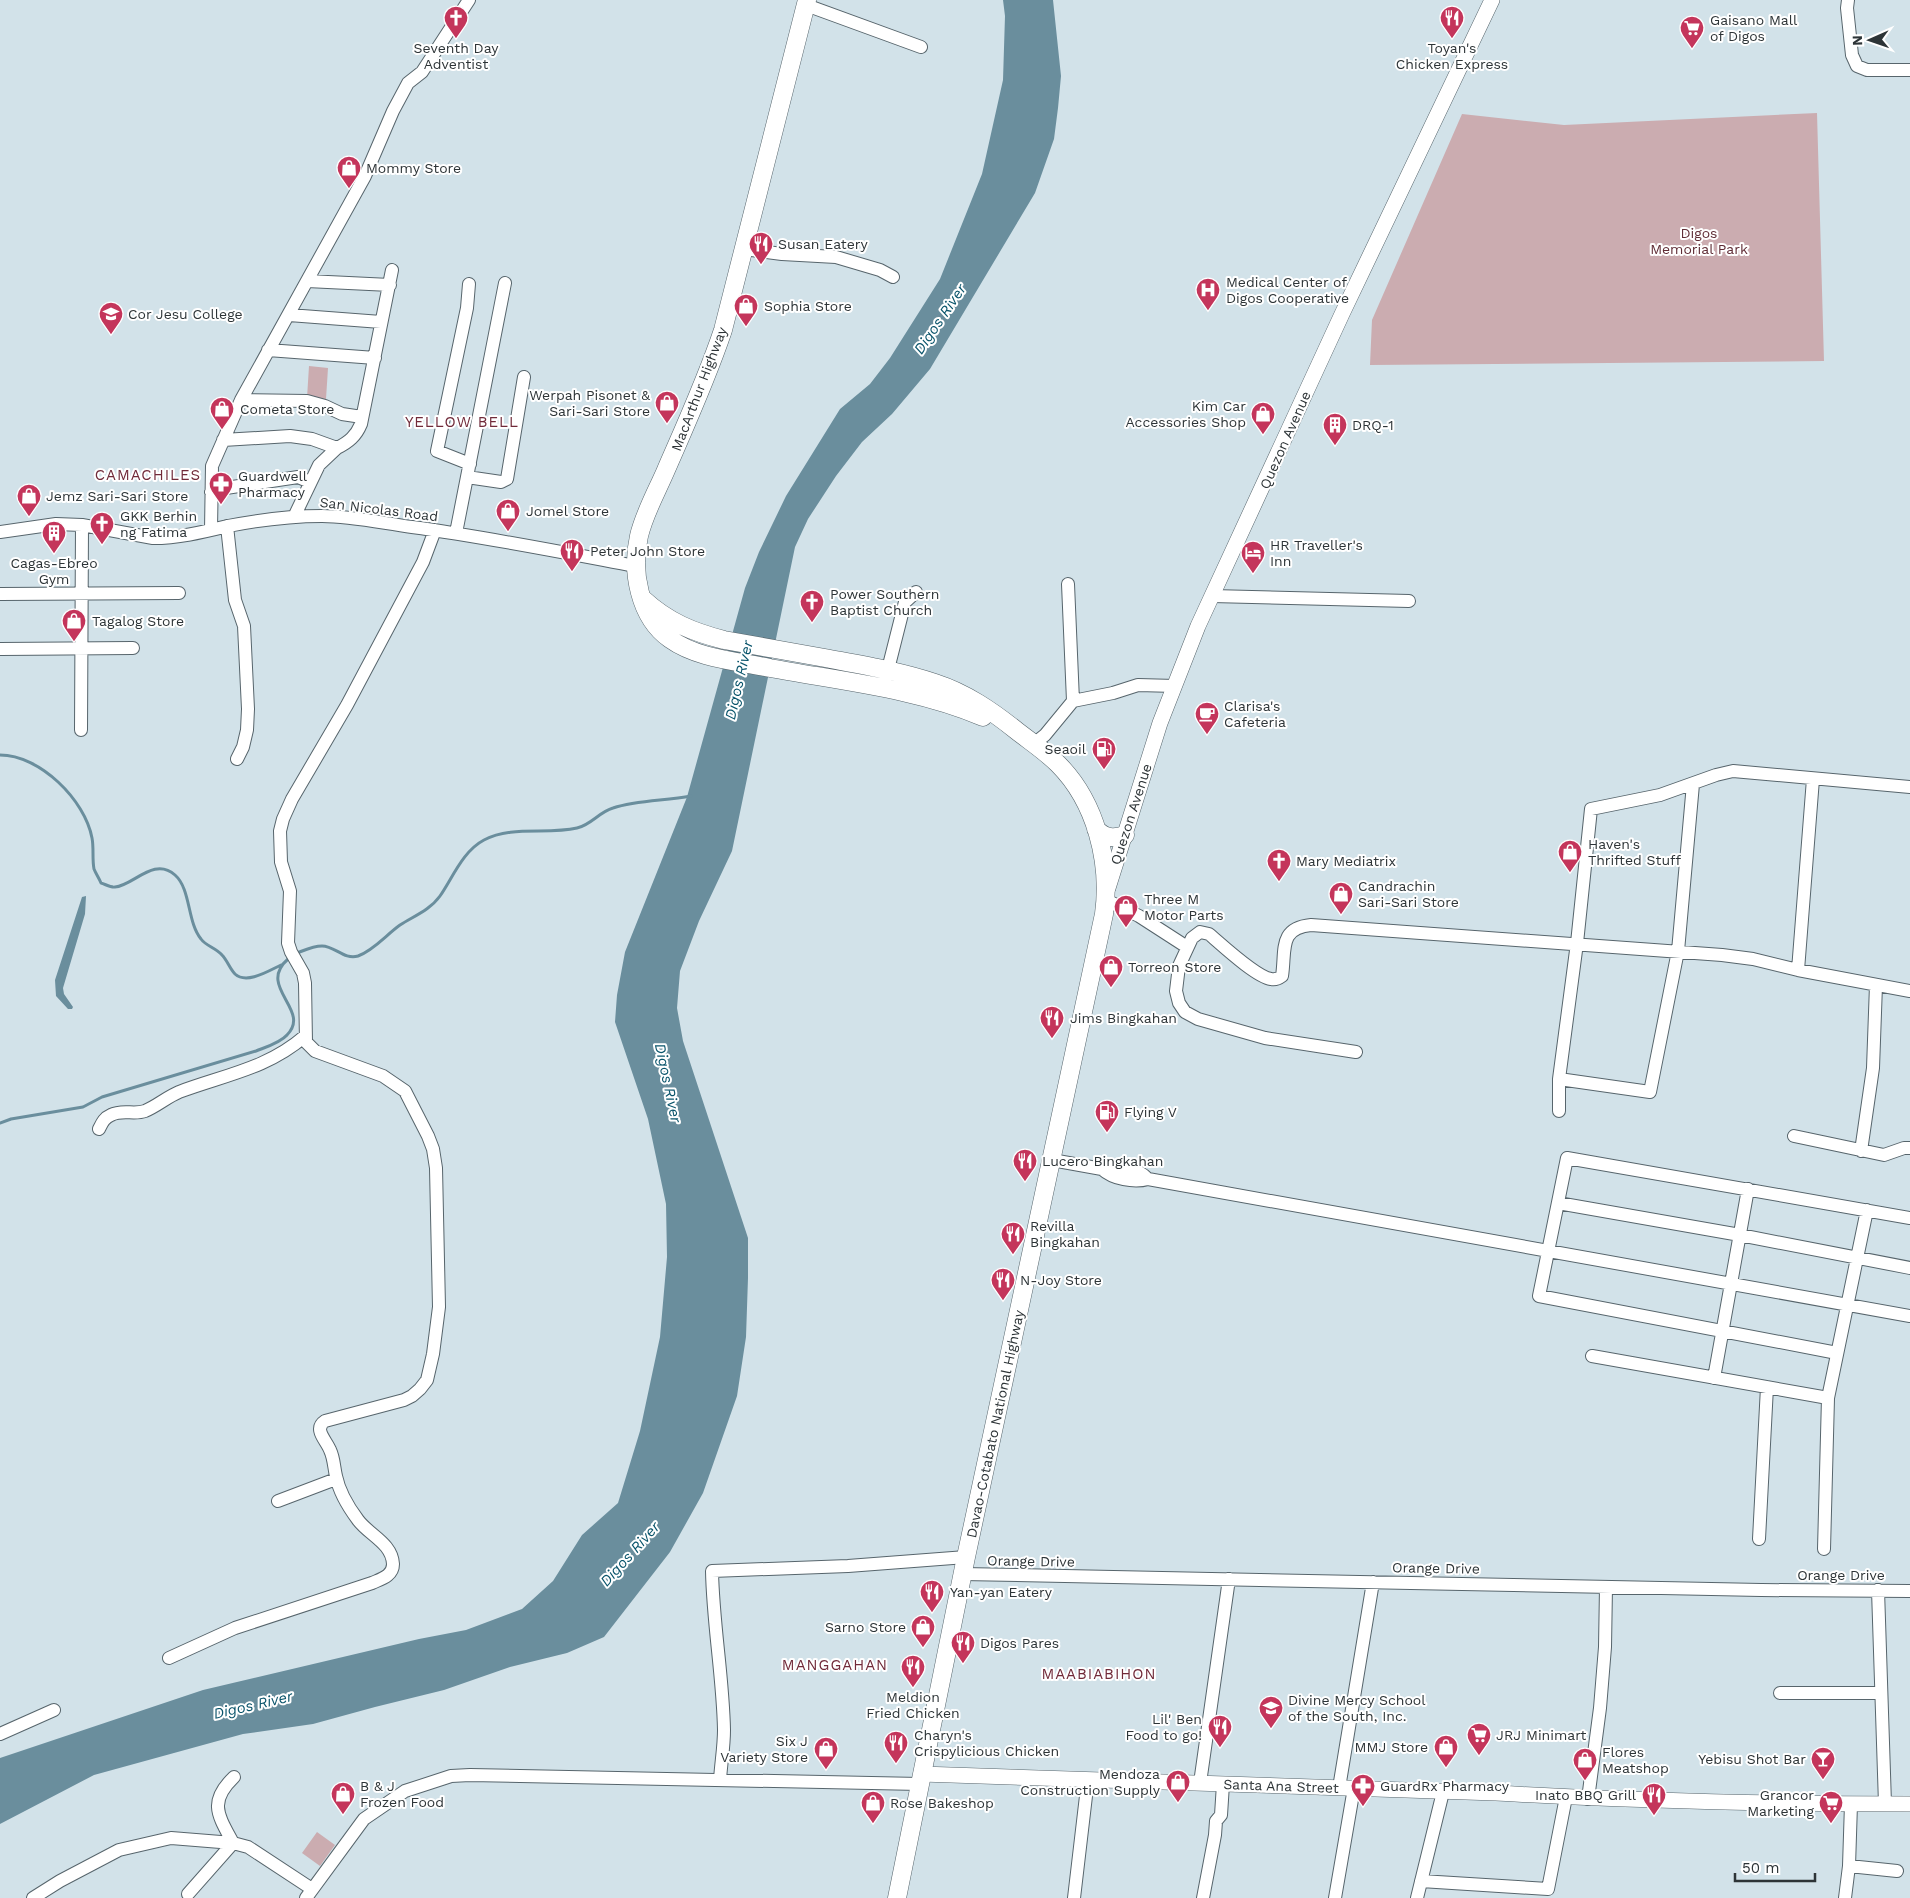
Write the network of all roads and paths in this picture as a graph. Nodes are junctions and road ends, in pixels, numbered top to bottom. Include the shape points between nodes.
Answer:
1 (469, 0) edge
2 (1492, 0) edge
3 (1848, 0) edge
4 (807, 3) edge
5 (922, 47) dead end
6 (1910, 70) edge
7 (744, 249) junction
8 (392, 270) dead end
9 (893, 277) dead end
10 (307, 282) junction
11 (505, 283) dead end
12 (469, 284) dead end
13 (390, 285) junction
14 (288, 315) junction
15 (381, 322) junction
16 (268, 350) junction
17 (375, 358) junction
18 (524, 376) dead end
19 (241, 400) junction
20 (362, 418) junction
21 (223, 440) junction
22 (337, 448) junction
23 (470, 464) junction
24 (467, 477) junction
25 (310, 482) junction
26 (211, 492) junction
27 (294, 516) junction
28 (82, 526) junction
29 (227, 526) junction
30 (211, 530) junction
31 (435, 530) junction
32 (0, 532) edge
33 (456, 533) junction
34 (635, 566) junction
35 (1068, 584) dead end
36 (916, 592) dead end
37 (179, 593) dead end
38 (0, 594) edge
39 (82, 594) junction
40 (1212, 596) junction
41 (644, 600) junction
42 (1409, 601) dead end
43 (133, 648) dead end
44 (0, 649) edge
45 (82, 649) junction
46 (888, 669) junction
47 (1174, 686) junction
48 (883, 689) junction
49 (1073, 701) junction
50 (81, 730) dead end
51 (1018, 732) junction
52 (1035, 743) junction
53 (236, 759) dead end
54 (1813, 778) junction
55 (1694, 784) junction
56 (1910, 786) edge
57 (1096, 829) junction
58 (1125, 835) junction
59 (1106, 896) junction
60 (1577, 943) junction
61 (1187, 947) junction
62 (1678, 951) junction
63 (1798, 970) junction
64 (1876, 985) junction
65 (1910, 991) edge
66 (305, 1036) junction
67 (1356, 1052) dead end
68 (1559, 1079) junction
69 (1559, 1111) dead end
70 (99, 1129) dead end
71 (1794, 1136) dead end
72 (1910, 1148) edge
73 (1861, 1151) junction
74 (1052, 1160) junction
75 (1748, 1189) junction
76 (1558, 1203) junction
77 (1867, 1210) junction
78 (1910, 1218) edge
79 (1740, 1235) junction
80 (1549, 1250) junction
81 (1857, 1258) junction
82 (1910, 1268) edge
83 (1731, 1284) junction
84 (1847, 1305) junction
85 (1910, 1316) edge
86 (1723, 1331) junction
87 (1838, 1353) junction
88 (1592, 1356) dead end
89 (1714, 1378) junction
90 (1767, 1387) junction
91 (1828, 1398) junction
92 (336, 1479) junction
93 (278, 1500) dead end
94 (1759, 1540) dead end
95 (1824, 1549) dead end
96 (966, 1557) junction
97 (962, 1574) junction
98 (1230, 1579) junction
99 (1373, 1582) junction
100 (1606, 1587) junction
101 (1878, 1590) junction
102 (1910, 1591) edge
103 (169, 1658) dead end
104 (1780, 1693) dead end
105 (1881, 1693) junction
106 (54, 1710) dead end
107 (0, 1734) edge
108 (234, 1777) dead end
109 (921, 1779) junction
110 (1088, 1779) junction
111 (720, 1780) junction
112 (1200, 1783) junction
113 (1223, 1784) junction
114 (1346, 1788) junction
115 (1442, 1792) junction
116 (1566, 1798) junction
117 (1588, 1799) junction
118 (1851, 1804) junction
119 (1885, 1804) junction
120 (1910, 1804) edge
121 (233, 1844) junction
122 (1848, 1866) junction
123 (1897, 1871) dead end
124 (1421, 1881) junction
125 (188, 1894) dead end
126 (309, 1894) edge
127 (33, 1898) edge
128 (897, 1898) edge
129 (1074, 1898) edge
130 (1202, 1898) edge
131 (1335, 1898) edge
132 (1417, 1898) edge
133 (1845, 1898) edge

1 - 10 street via 422,72 408,83 365,176
2 - 40 main road, Quezon Avenue
3 - 6 street via 1852,55 1857,66 1867,70
4 - 5 street
4 - 7 highway, MacArthur Highway
7 - 9 street via 836,257
7 - 34 highway, MacArthur Highway via 714,358 645,518
8 - 13 street
10 - 13 street
10 - 14 street
11 - 23 street
12 - 23 street via 467,308 437,451
13 - 15 street
14 - 15 street
14 - 16 street
15 - 17 street
16 - 17 street
16 - 19 street
17 - 20 street
18 - 24 street via 507,479 501,482
19 - 20 street via 307,401
19 - 21 street
20 - 22 street via 357,434
21 - 22 street via 290,436 312,439
21 - 26 street via 212,466
22 - 25 street via 319,465
23 - 24 street
24 - 33 street
25 - 26 street via 298,477
25 - 27 street
26 - 30 street
27 - 29 street, San Nicolas Road
27 - 31 street, San Nicolas Road via 347,518
28 - 30 street, San Nicolas Road via 153,538 179,537
28 - 32 street, San Nicolas Road via 56,524
28 - 39 street
29 - 30 street, San Nicolas Road
29 - 53 street via 235,600 244,626 248,709 248,730
31 - 33 street, San Nicolas Road
31 - 66 street via 423,562 283,819 281,862 290,891 288,943 305,983
33 - 34 street, San Nicolas Road
34 - 41 highway, MacArthur Highway via 639,591
35 - 49 street
36 - 46 street via 905,602
37 - 39 street
38 - 39 street
39 - 45 street
40 - 42 street
40 - 47 main road, Quezon Avenue
41 - 46 highway, MacArthur Highway via 676,624 698,633
41 - 48 highway, MacArthur Highway via 656,626 668,638 692,651
43 - 45 street
44 - 45 street
45 - 50 street
46 - 48 street
46 - 51 highway, MacArthur Highway via 961,694
47 - 49 street via 1138,685
47 - 58 main road, Quezon Avenue
48 - 51 highway, MacArthur Highway via 956,706
49 - 52 street
51 - 52 highway, MacArthur Highway
52 - 57 highway, MacArthur Highway via 1072,781
54 - 55 street via 1733,771
54 - 56 street
54 - 63 street
55 - 60 street via 1660,795 1591,809
55 - 62 street
57 - 58 highway via 1110,838
57 - 59 highway, MacArthur Highway via 1105,869
58 - 59 main road, Quezon Avenue
59 - 61 street
59 - 74 highway, Davao-Cotabato National Highway
60 - 61 street via 1311,925 1296,927 1289,933 1282,976 1272,980 1255,971 1205,932 1196,933
60 - 62 street
60 - 68 street
61 - 67 street via 1179,966 1176,990 1185,1012 1198,1019 1265,1038
62 - 63 street via 1753,959
62 - 68 street via 1650,1092
63 - 64 street
64 - 65 street
64 - 73 street via 1873,1068
66 - 70 street via 272,1060 178,1093 144,1111 109,1115
66 - 92 street via 315,1051 383,1076 405,1091 428,1136 436,1168 439,1307 427,1380 404,1400 321,1424 320,1432 330,1450
68 - 69 street
71 - 73 street
72 - 73 street via 1884,1155
74 - 80 street via 1102,1169 1111,1166 1141,1172 1148,1179
74 - 96 highway, Davao-Cotabato National Highway
75 - 76 street via 1567,1158
75 - 77 street
75 - 79 street
76 - 79 street
76 - 80 street
77 - 78 street
77 - 81 street
79 - 81 street
79 - 83 street
80 - 83 street
80 - 86 street via 1539,1296
81 - 82 street
81 - 84 street
83 - 84 street
83 - 86 street
84 - 85 street
84 - 87 street
86 - 87 street
86 - 89 street
87 - 91 street
88 - 89 street
89 - 90 street
90 - 91 street
90 - 94 street
91 - 95 street
92 - 93 street
92 - 103 street via 357,1519 391,1554 392,1571 372,1583 235,1628
96 - 97 highway, Davao-Cotabato National Highway
96 - 111 street via 848,1566 712,1570 724,1730
97 - 98 street, Orange Drive
97 - 109 highway, Davao-Cotabato National Highway
98 - 99 street, Orange Drive
98 - 112 street
99 - 100 street, Orange Drive
99 - 114 street
100 - 101 street, Orange Drive
100 - 117 street via 1600,1708
101 - 102 street, Orange Drive
101 - 105 street
104 - 105 street
105 - 119 street
106 - 107 street
108 - 121 street via 219,1795 218,1806
109 - 110 main road, Santa Ana Street
109 - 111 street
109 - 128 highway, Davao-Cotabato National Highway
110 - 112 main road, Santa Ana Street
110 - 129 street
111 - 126 street via 451,1776 405,1791 364,1818
112 - 113 main road, Santa Ana Street
113 - 114 main road, Santa Ana Street
113 - 130 street via 1221,1815 1216,1820
114 - 115 main road, Santa Ana Street
114 - 131 street
115 - 116 main road, Santa Ana Street
115 - 124 street
116 - 117 main road, Santa Ana Street
116 - 124 street via 1548,1889
117 - 118 main road, Santa Ana Street
118 - 119 main road, Santa Ana Street
118 - 122 street
119 - 120 main road, Santa Ana Street
121 - 125 street
121 - 126 street via 248,1847
121 - 127 street via 171,1838 120,1850
122 - 123 street
122 - 133 street
124 - 132 street

